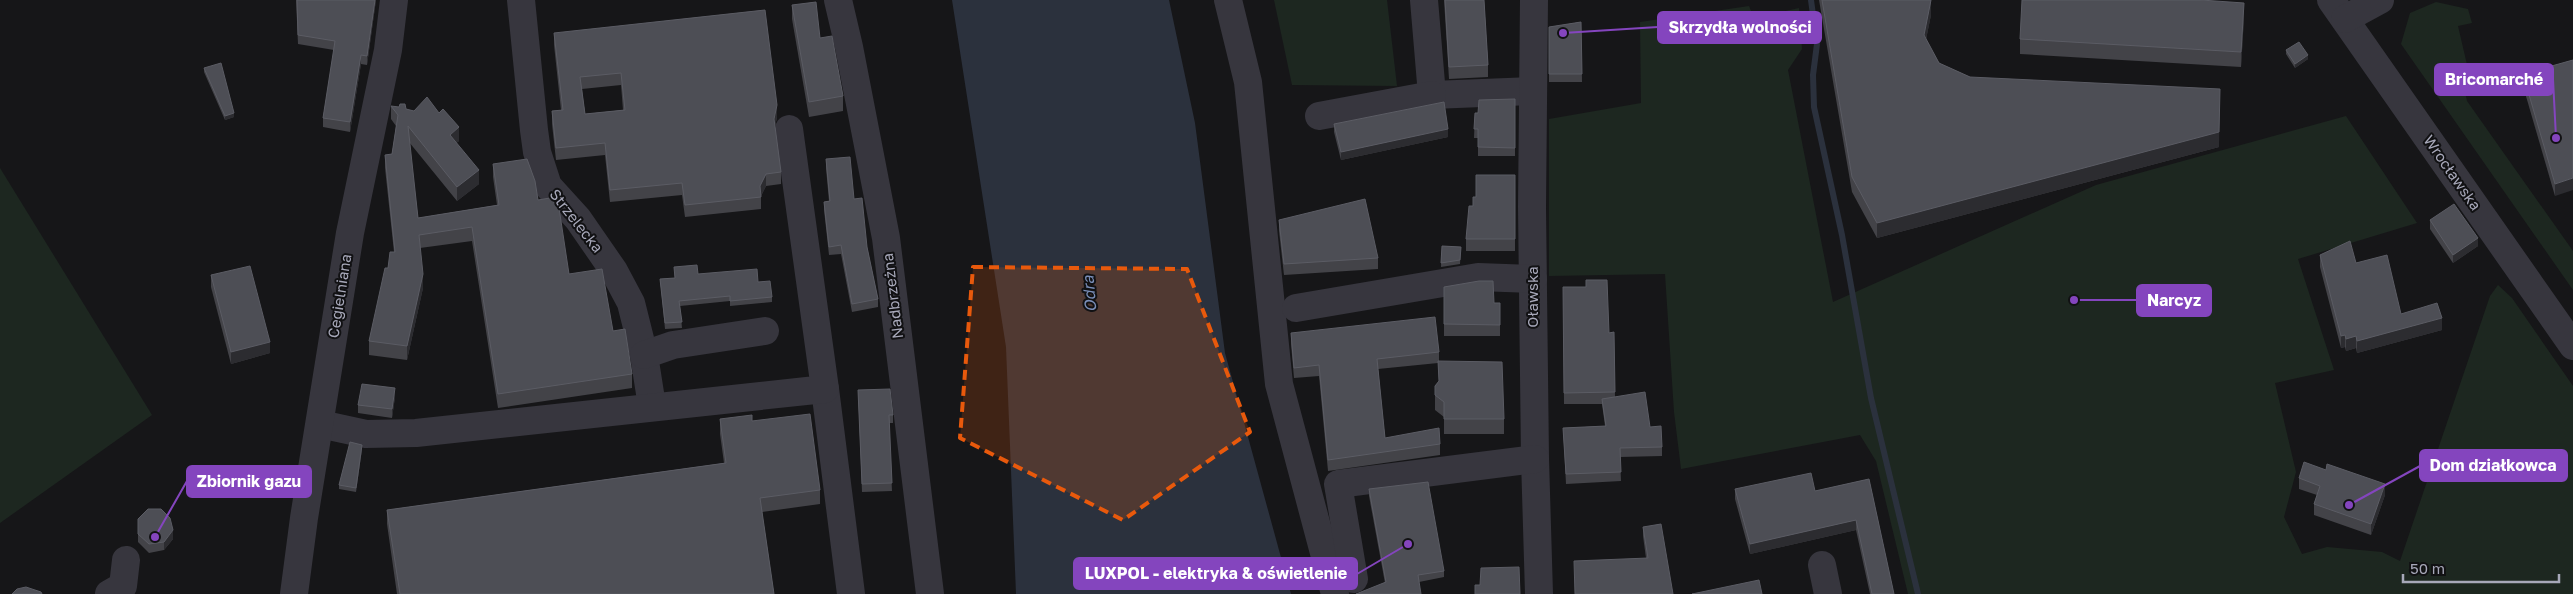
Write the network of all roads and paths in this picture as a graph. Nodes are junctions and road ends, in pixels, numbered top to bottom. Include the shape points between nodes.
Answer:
1 (394, 0) edge
2 (521, 0) edge
3 (838, 0) edge
4 (1228, 0) edge
5 (1424, 0) edge
6 (1534, 0) edge
7 (2380, 0) edge
8 (2338, 9) edge
9 (1532, 91) junction
10 (1432, 95) junction
11 (1319, 116) dead end
12 (789, 128) dead end
13 (1533, 279) junction
14 (1296, 308) dead end
15 (765, 331) dead end
16 (2573, 346) edge
17 (644, 355) junction
18 (825, 389) junction
19 (652, 406) junction
20 (320, 424) junction
21 (1535, 459) junction
22 (126, 560) dead end
23 (1822, 565) dead end
24 (1344, 586) edge
25 (109, 594) edge
26 (294, 594) edge
27 (851, 594) edge
28 (930, 594) edge
29 (1539, 594) edge
30 (1828, 594) edge

1 - 20 street, Cegielniana via 388,50 350,233
2 - 17 street, Strzelecka via 537,152 548,186 578,219 614,271 630,304
3 - 28 street, Nadbrzeżna via 886,238
4 - 24 street via 1248,82 1279,384
5 - 10 street
6 - 9 street, Oławska
7 - 8 street
8 - 16 street, Wrocławska
9 - 10 street
9 - 13 street, Oławska
10 - 11 street
12 - 18 street
13 - 14 street via 1478,277
13 - 21 street, Oławska
15 - 17 street via 673,345
17 - 19 street, Strzelecka
18 - 19 street
18 - 27 street
19 - 20 street via 416,433 366,434
20 - 26 street, Cegielniana
21 - 24 street via 1338,484
21 - 29 street, Oławska
22 - 25 street via 123,586
23 - 30 street

